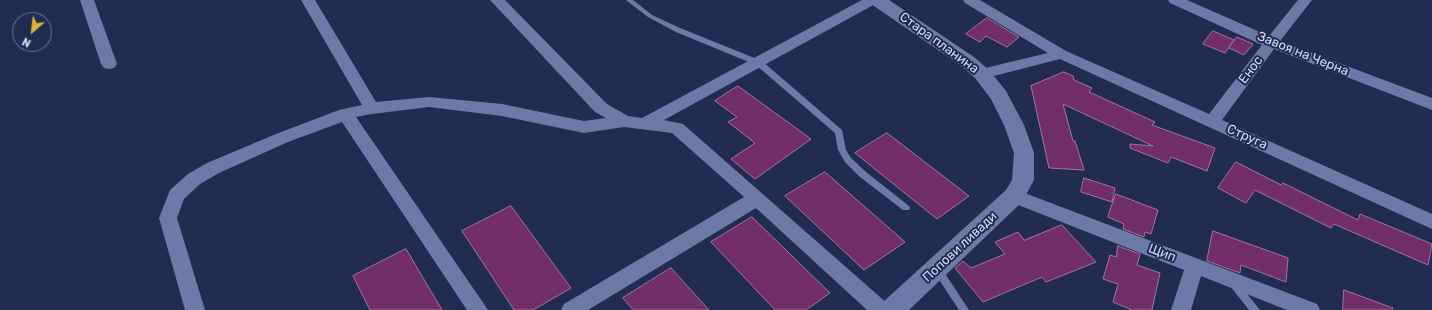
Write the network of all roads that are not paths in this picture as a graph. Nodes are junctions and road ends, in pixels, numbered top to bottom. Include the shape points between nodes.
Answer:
1 (88, 0) edge
2 (308, 0) edge
3 (497, 0) edge
4 (629, 0) edge
5 (872, 0) edge
6 (877, 0) edge
7 (970, 0) edge
8 (1176, 0) edge
9 (1305, 0) edge
10 (1271, 42) junction
11 (1061, 54) junction
12 (759, 62) junction
13 (109, 64) dead end
14 (982, 74) junction
15 (1432, 104) edge
16 (372, 108) junction
17 (346, 114) junction
18 (624, 121) junction
19 (1212, 122) junction
20 (644, 124) junction
21 (1019, 188) junction
22 (757, 198) junction
23 (906, 208) dead end
24 (1432, 222) edge
25 (1195, 266) junction
26 (937, 268) junction
27 (1230, 279) junction
28 (195, 310) edge
29 (478, 310) edge
30 (571, 310) edge
31 (881, 310) edge
32 (892, 310) edge
33 (964, 310) edge
34 (1181, 310) edge
35 (1255, 310) edge
36 (1310, 310) edge

1 - 13 street
2 - 16 street
3 - 18 street via 601,108
4 - 12 lane via 650,16 678,30
5 - 12 street
6 - 14 street, Стара планина
7 - 11 street, Струга
8 - 10 street, Завоя на Черна
9 - 10 street, Енос
10 - 15 street, Завоя на Черна
10 - 19 street, Енос
11 - 14 street
11 - 19 street, Струга
12 - 20 street
12 - 23 lane via 840,132 843,153 854,166
14 - 21 street, Стара планина via 999,96 1014,125 1024,153
16 - 17 street
16 - 18 street via 428,102 502,110 584,127
17 - 28 street via 213,168 194,179 176,196 168,218
17 - 29 street
18 - 20 street
19 - 24 street, Струга
20 - 22 street via 677,128
21 - 25 street, Щип
21 - 26 street, Попови ливади
22 - 30 street
22 - 31 street
25 - 27 street, Щип
25 - 34 street
26 - 32 street, Попови ливади
26 - 33 lane
27 - 35 lane
27 - 36 street, Щип

